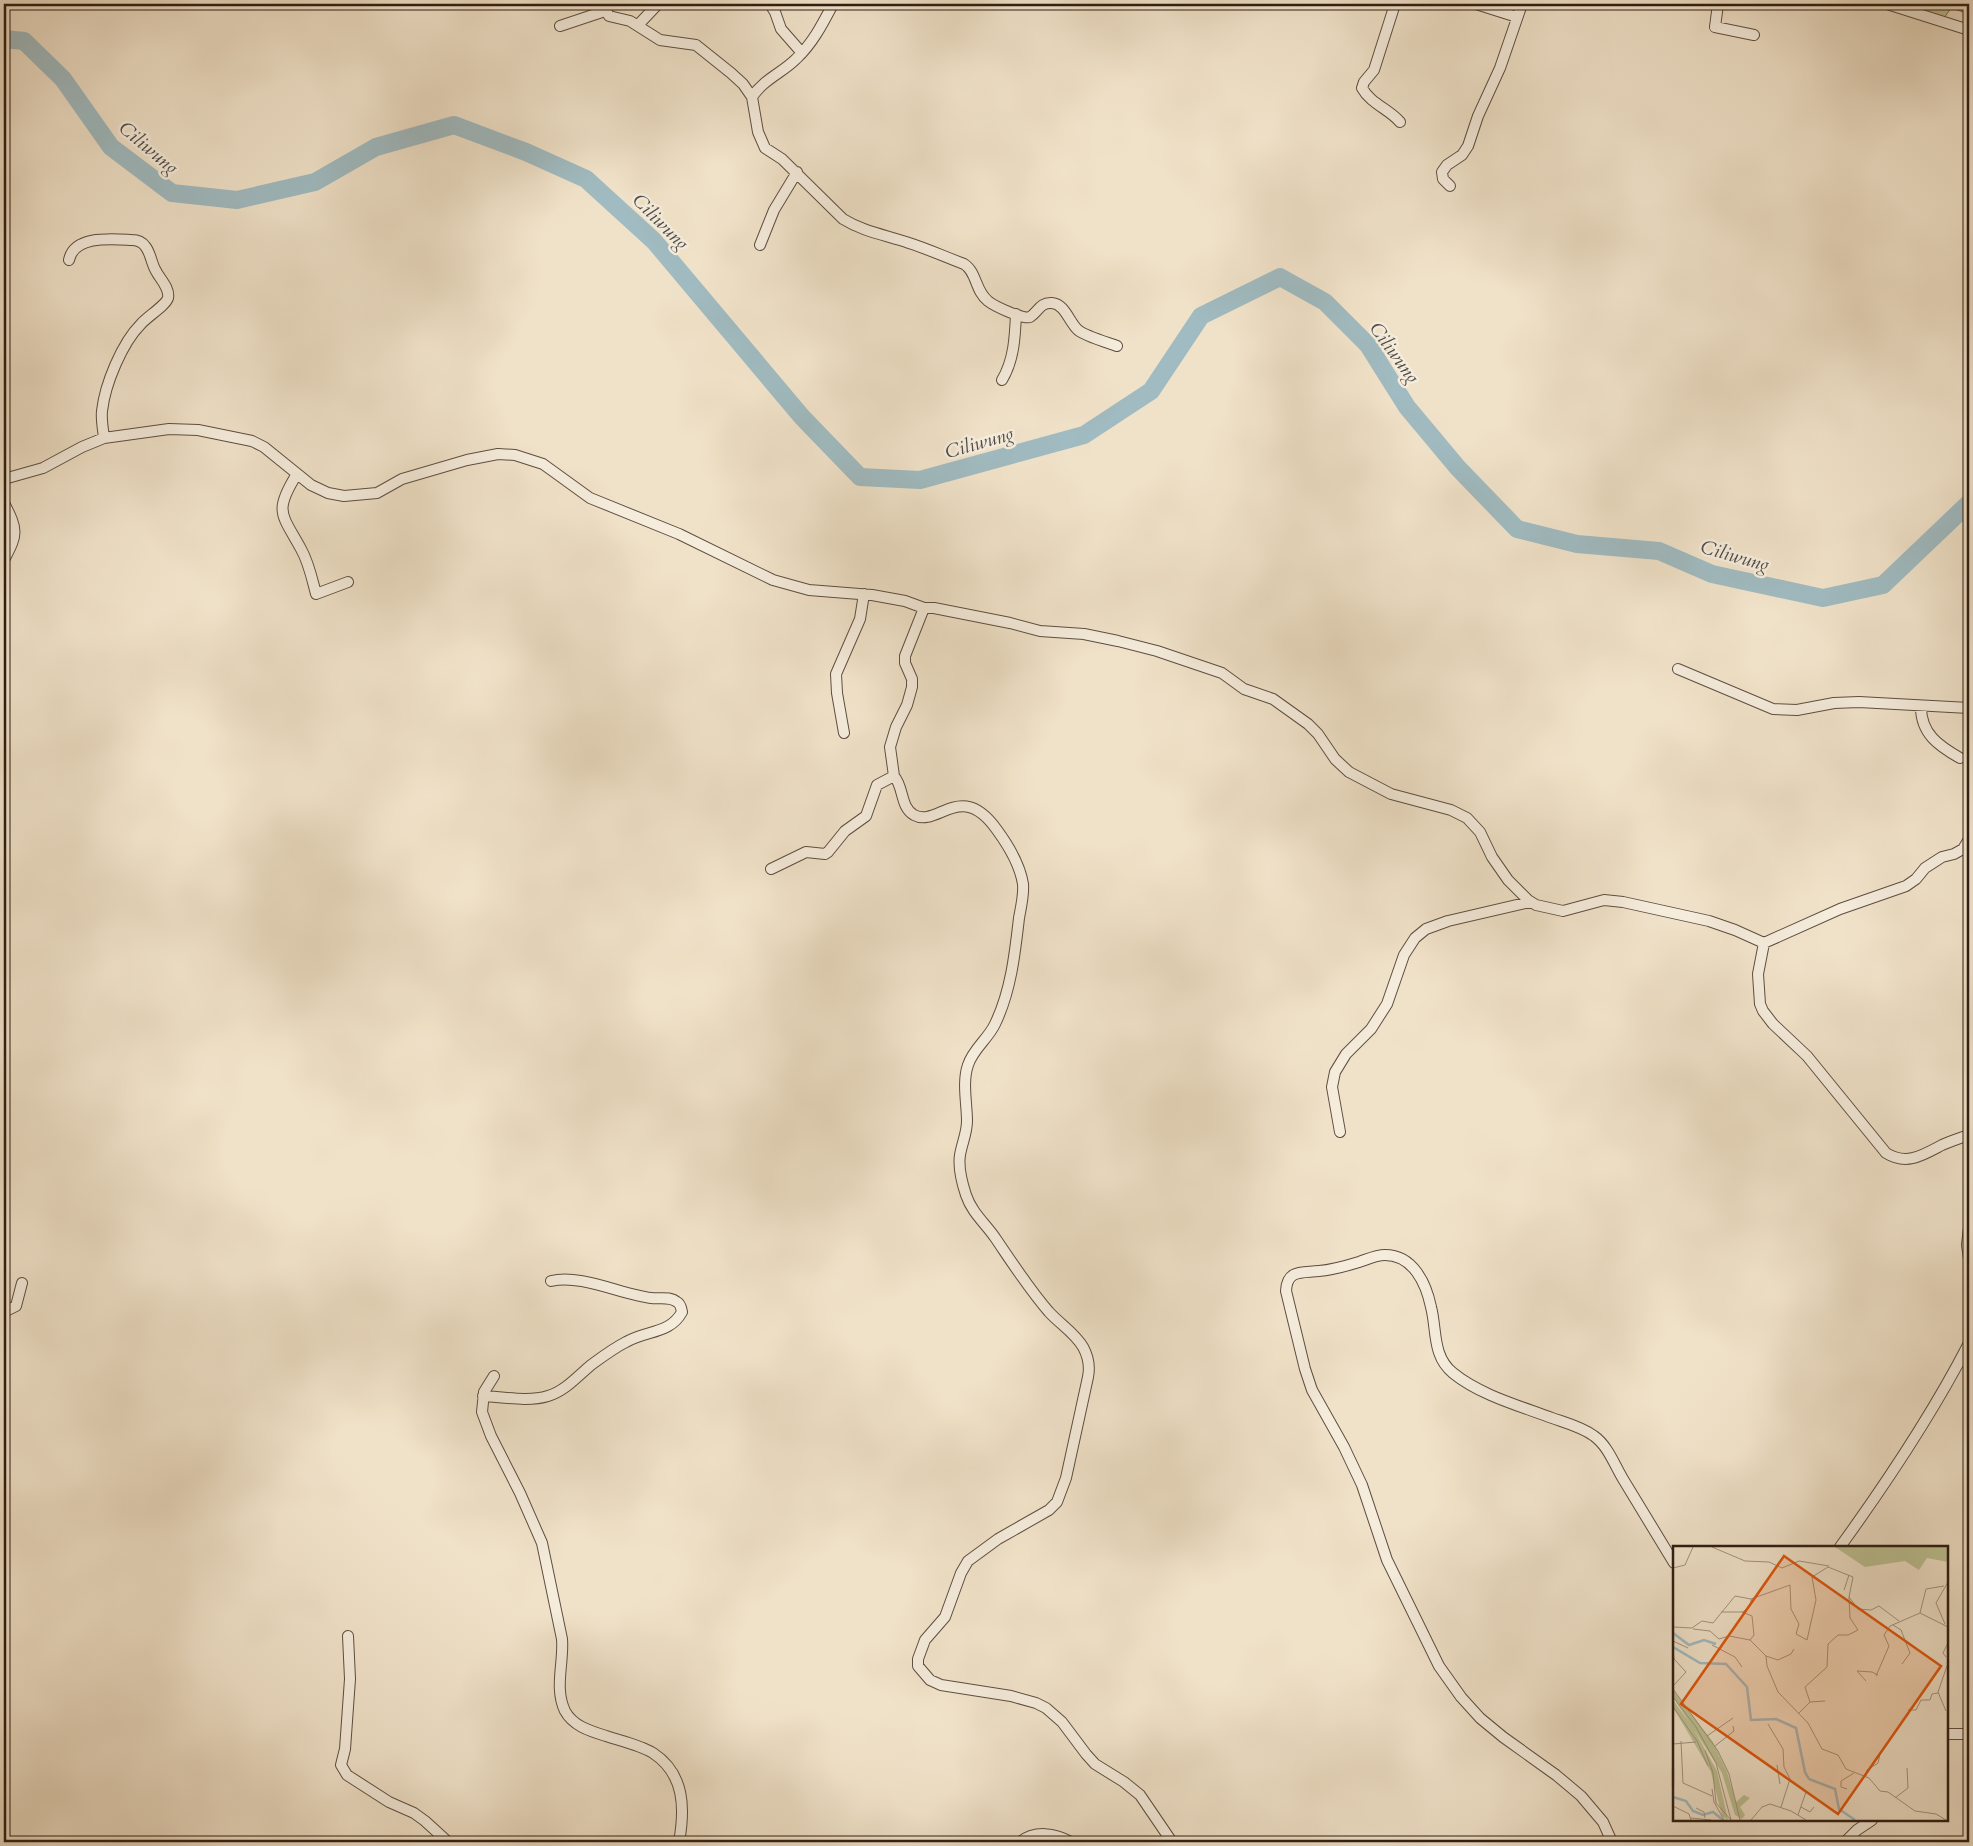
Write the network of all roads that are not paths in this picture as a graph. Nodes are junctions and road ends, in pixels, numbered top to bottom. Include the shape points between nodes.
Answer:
1 (658, 4) edge
2 (770, 4) edge
3 (833, 4) edge
4 (1395, 4) edge
5 (1476, 4) edge
6 (1522, 4) edge
7 (1718, 4) edge
8 (1887, 4) edge
9 (604, 7) edge
10 (1517, 17) junction
11 (638, 25) junction
12 (560, 26) dead end
13 (1969, 30) edge
14 (1754, 35) dead end
15 (802, 53) junction
16 (752, 97) junction
17 (1400, 122) dead end
18 (797, 172) junction
19 (1450, 186) dead end
20 (760, 245) dead end
21 (69, 260) dead end
22 (1016, 314) junction
23 (1116, 346) dead end
24 (1002, 380) dead end
25 (104, 438) junction
26 (297, 474) junction
27 (4, 479) edge
28 (4, 503) edge
29 (4, 560) edge
30 (348, 582) dead end
31 (864, 594) junction
32 (924, 608) junction
33 (1678, 669) dead end
34 (1969, 708) edge
35 (1922, 711) junction
36 (844, 733) dead end
37 (1960, 758) dead end
38 (894, 776) junction
39 (1969, 839) edge
40 (771, 869) dead end
41 (1530, 902) junction
42 (1764, 943) junction
43 (1340, 1132) dead end
44 (1969, 1135) edge
45 (1969, 1226) edge
46 (1969, 1259) edge
47 (551, 1281) dead end
48 (22, 1283) dead end
49 (4, 1312) edge
50 (1969, 1343) edge
51 (494, 1376) dead end
52 (483, 1396) junction
53 (1841, 1546) edge
54 (1673, 1561) edge
55 (348, 1636) dead end
56 (1948, 1734) edge
57 (1969, 1734) edge
58 (1870, 1821) edge
59 (448, 1842) edge
60 (679, 1842) edge
61 (1020, 1842) edge
62 (1071, 1842) edge
63 (1172, 1842) edge
64 (1612, 1842) edge
65 (1845, 1842) edge

1 - 11 street
2 - 15 street via 780,29
3 - 15 street via 816,36
4 - 17 street via 1374,70 1362,88 1380,108
5 - 10 street
6 - 10 street
7 - 14 street via 1715,27
8 - 13 street
9 - 11 street via 609,16
9 - 12 street
10 - 19 street via 1468,146 1442,172 1443,179
11 - 16 street via 660,40 692,43 700,47 743,84
15 - 16 street via 764,82
16 - 18 street via 762,143
18 - 20 street via 774,210
18 - 22 street via 833,210 855,226 917,245 967,266 983,296
21 - 25 street via 70,254 83,243 137,240 144,244 169,296 136,328 117,362 102,411
22 - 23 street via 1029,317 1042,305 1054,303 1060,306 1077,329
22 - 24 street via 1013,352
25 - 26 street via 169,430 216,433 258,443
25 - 27 street via 43,468
26 - 30 street via 284,494 283,513 286,525 302,551 316,594
26 - 31 street via 328,493 344,496 372,494 402,479 461,461 498,454 523,456 547,467 590,498 672,531 773,580 809,590
28 - 29 street via 15,527
31 - 32 street
31 - 36 street via 860,619 836,674
32 - 38 street via 905,656 912,687 890,747
32 - 41 street via 1040,631 1084,634 1118,641 1222,673 1244,689 1273,699 1308,724 1335,760 1349,772 1391,794 1467,818 1480,832 1501,871
33 - 35 street via 1772,709 1797,710 1859,702
34 - 35 street
35 - 37 street via 1932,740
38 - 40 street via 877,785 866,816 845,831 828,852 806,852
38 - 63 street via 902,788 905,806 918,816 926,817 960,806 978,810 997,830 1020,871 1023,892 1010,978 994,1025 971,1057 967,1069 967,1123 960,1167 974,1211 1029,1288 1080,1343 1089,1366 1069,1464 1057,1502 1050,1510 998,1539 968,1561 945,1618 925,1640 918,1666 930,1680 941,1685 1011,1696 1046,1708 1062,1722 1096,1764 1140,1795
39 - 42 street via 1963,849 1925,868 1906,886 1840,909
41 - 42 street via 1563,911 1604,900 1623,902 1709,921
41 - 43 street via 1440,923 1415,938 1404,955 1388,1004 1335,1072 1332,1087
42 - 44 street via 1758,974 1762,1011 1807,1056 1886,1153 1908,1160
45 - 46 street via 1966,1244
47 - 52 street via 576,1281 651,1298 667,1298 676,1301 682,1312 672,1325 627,1341 552,1395 528,1398
48 - 49 street via 16,1306
50 - 53 street via 1920,1428
51 - 52 street
52 - 60 street via 485,1423 542,1543 562,1639 562,1704 574,1723 652,1752 671,1770 683,1805
54 - 64 street via 1602,1443 1581,1428 1470,1384 1443,1363 1434,1336 1432,1308 1425,1287 1410,1264 1394,1256 1379,1256 1335,1269 1297,1273 1289,1278 1286,1291 1310,1385 1362,1485 1387,1560 1439,1666 1480,1718 1581,1796 1603,1822
55 - 59 street via 350,1679 342,1769 389,1802 414,1813
56 - 57 street
58 - 65 street
61 - 62 street via 1027,1836 1039,1834

